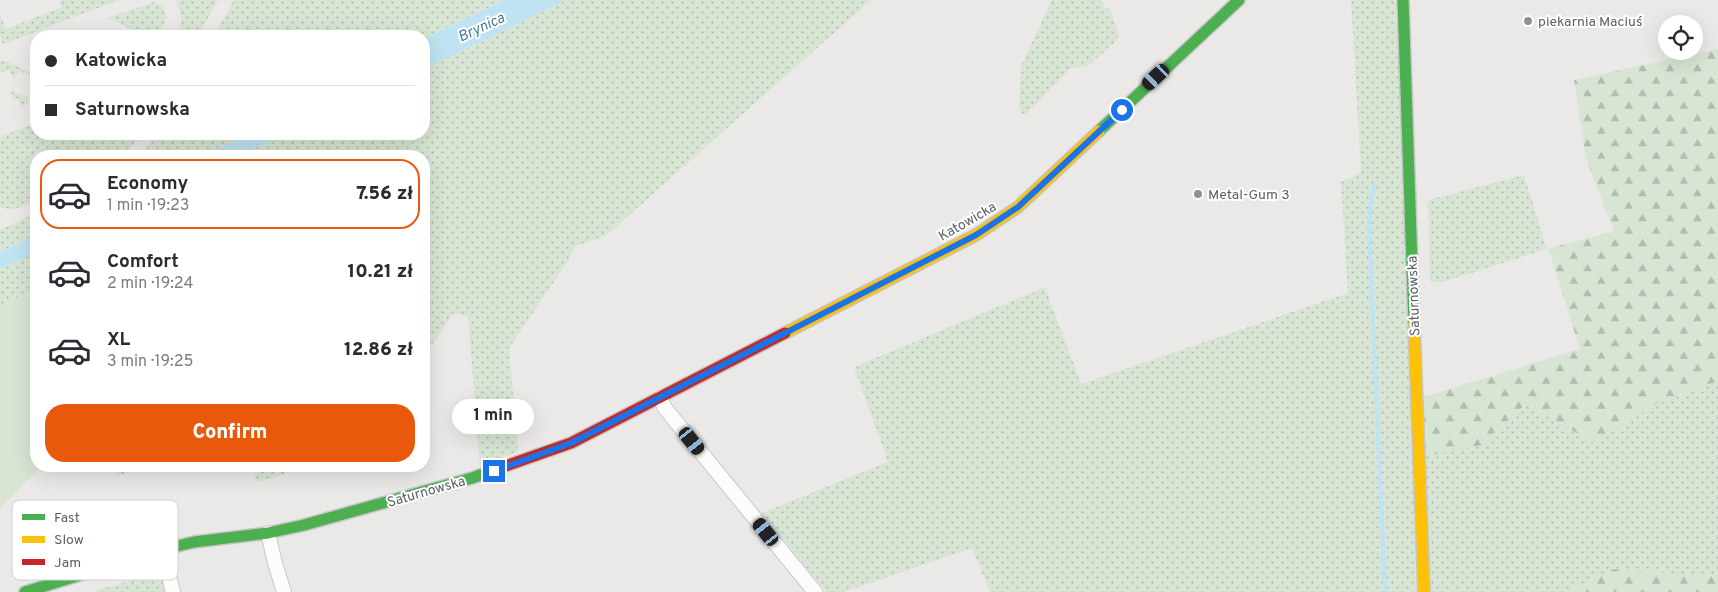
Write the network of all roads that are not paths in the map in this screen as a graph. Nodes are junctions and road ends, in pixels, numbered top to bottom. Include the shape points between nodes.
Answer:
1 (1239, 0) edge
2 (1403, 0) edge
3 (661, 398) junction
4 (268, 532) junction
5 (178, 546) edge
6 (67, 580) edge
7 (33, 591) edge
8 (284, 592) edge
9 (815, 592) edge
10 (1424, 592) edge

1 - 3 street, Katowicka via 1018,207 976,235
2 - 10 street, Saturnowska
3 - 4 street, Saturnowska via 571,443 494,471 375,506
3 - 9 street via 664,407
4 - 5 street, Saturnowska
4 - 8 street
6 - 7 street, Saturnowska

